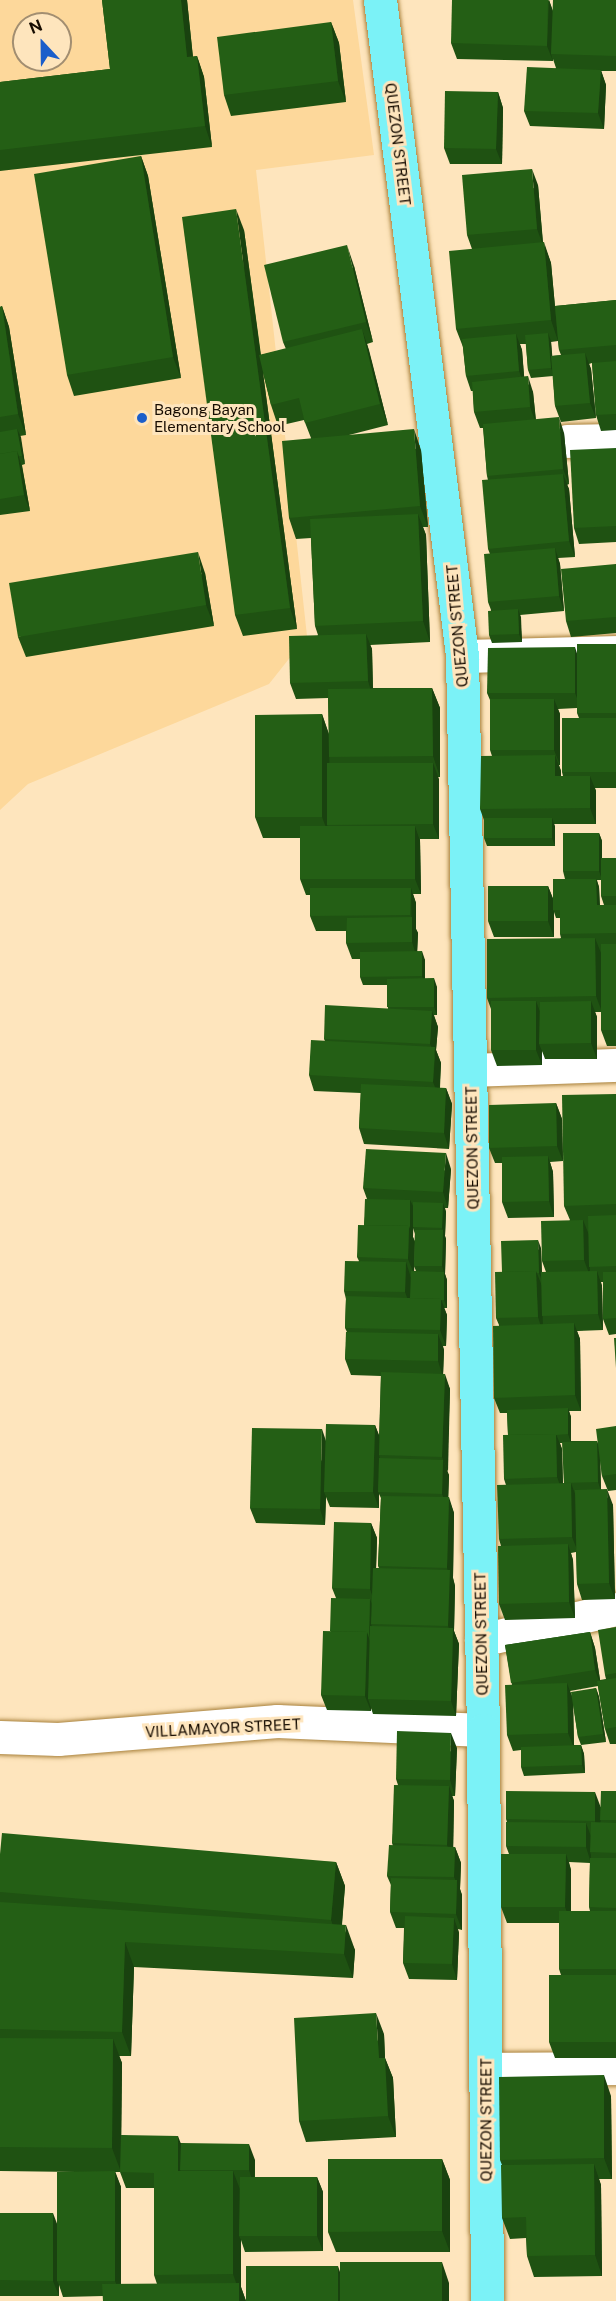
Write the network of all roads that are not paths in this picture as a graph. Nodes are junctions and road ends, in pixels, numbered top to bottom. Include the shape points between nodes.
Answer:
1 (380, 0) edge
2 (616, 440) edge
3 (567, 441) dead end
4 (616, 652) edge
5 (462, 656) junction
6 (616, 1065) edge
7 (471, 1070) junction
8 (616, 1609) edge
9 (481, 1640) junction
10 (483, 1730) junction
11 (0, 1737) edge
12 (616, 2068) edge
13 (485, 2069) junction
14 (487, 2301) edge

1 - 5 main road, QUEZON STREET
2 - 3 street
4 - 5 street
5 - 7 main road, QUEZON STREET
6 - 7 street
7 - 9 main road, QUEZON STREET
8 - 9 street
9 - 10 main road, QUEZON STREET
10 - 11 street, VILLAMAYOR STREET via 277,1721 58,1739
10 - 13 main road, QUEZON STREET
12 - 13 street
13 - 14 main road, QUEZON STREET

